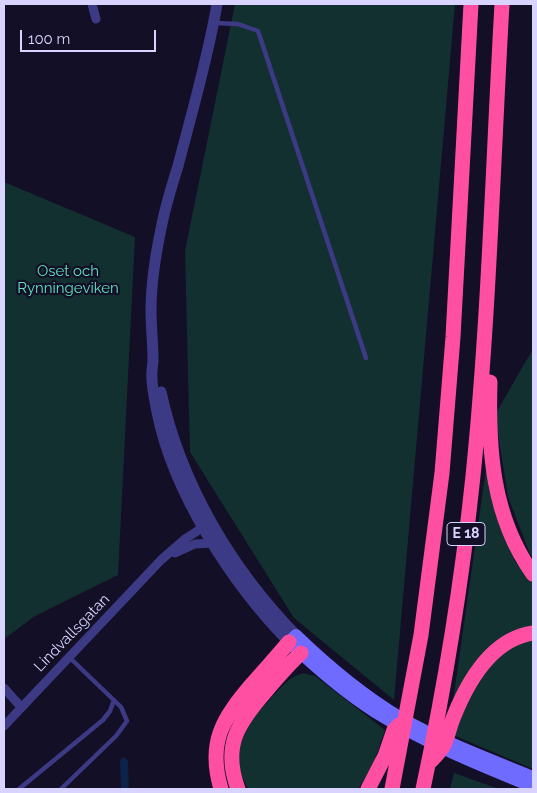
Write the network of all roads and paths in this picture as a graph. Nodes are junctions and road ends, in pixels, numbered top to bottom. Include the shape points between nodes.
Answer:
1 (92, 4) edge
2 (217, 4) edge
3 (471, 4) edge
4 (502, 4) edge
5 (96, 19) dead end
6 (214, 23) junction
7 (490, 216) junction
8 (366, 358) dead end
9 (207, 524) junction
10 (213, 543) junction
11 (161, 560) junction
12 (533, 574) edge
13 (533, 633) edge
14 (293, 639) junction
15 (304, 650) junction
16 (68, 657) junction
17 (4, 688) edge
18 (114, 700) junction
19 (22, 707) junction
20 (405, 718) junction
21 (4, 726) edge
22 (462, 753) junction
23 (428, 764) junction
24 (533, 777) edge
25 (533, 787) edge
26 (19, 789) edge
27 (61, 789) edge
28 (222, 789) edge
29 (238, 789) edge
30 (368, 789) edge
31 (392, 789) edge
32 (423, 789) edge

1 - 5 street
2 - 6 street
3 - 20 highway, E 18 via 444,455 421,635
4 - 7 highway, E 18
6 - 8 lane via 238,24 258,31
6 - 9 street via 161,231 151,308 153,361 165,410
7 - 12 highway, E 18 via 493,470 508,530
7 - 23 highway, E 18 via 480,394 469,512 451,640
9 - 10 street
9 - 11 street, Lindvallsgatan
9 - 14 street
10 - 11 street, Lindvallsgatan via 195,544
10 - 14 street via 266,619
11 - 16 street, Lindvallsgatan
13 - 23 highway, E 18 via 514,638 501,646 482,666 460,702 443,746
14 - 15 main road
14 - 28 highway via 236,703 222,726 216,751
15 - 22 main road via 329,679
15 - 29 highway via 250,710 235,734 231,762
16 - 18 lane
16 - 19 street, Lindvallsgatan
17 - 19 street
18 - 26 lane via 103,720
18 - 27 lane via 127,721 116,736
19 - 21 street, Lindvallsgatan
20 - 30 highway, E 18 via 394,730
20 - 31 highway, E 18
22 - 24 main road
22 - 25 main road
23 - 32 highway, E 18

